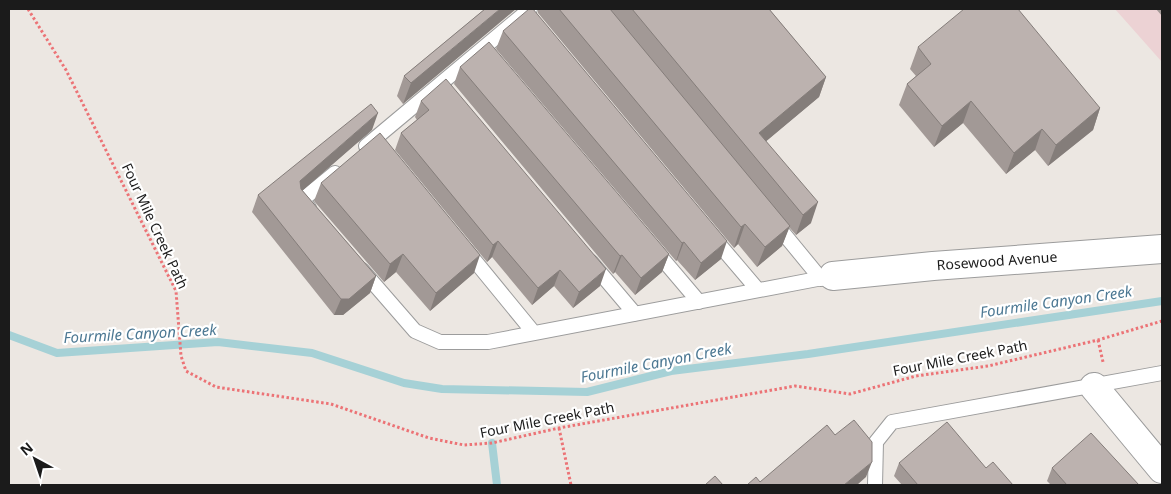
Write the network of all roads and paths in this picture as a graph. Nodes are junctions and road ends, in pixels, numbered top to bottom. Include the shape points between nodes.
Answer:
1 (28, 9) edge
2 (529, 14) edge
3 (765, 211) edge
4 (321, 222) edge
5 (702, 223) edge
6 (642, 235) edge
7 (454, 236) edge
8 (1162, 250) edge
9 (585, 254) edge
10 (352, 258) edge
11 (827, 277) junction
12 (758, 290) junction
13 (699, 302) junction
14 (635, 314) junction
15 (1162, 321) edge
16 (534, 333) junction
17 (1162, 373) edge
18 (1094, 387) junction
19 (559, 428) junction
20 (1162, 469) edge
21 (571, 485) edge
22 (875, 485) edge

1 - 19 path, Four Mile Creek Path via 66,70 176,291 181,356 186,371 216,387 332,404 429,438 464,446
2 - 4 lane via 378,143 350,160 302,200
3 - 11 lane
5 - 12 lane
6 - 13 lane
7 - 16 lane
8 - 11 street, Rosewood Avenue via 932,266
9 - 14 lane
10 - 16 lane via 415,331 440,342 488,342
11 - 12 lane
12 - 13 lane
13 - 14 lane
14 - 16 lane
15 - 19 path, Four Mile Creek Path via 988,366 916,376 850,394 795,386
17 - 18 lane
18 - 20 street
18 - 22 lane via 892,422 876,442
19 - 21 path

